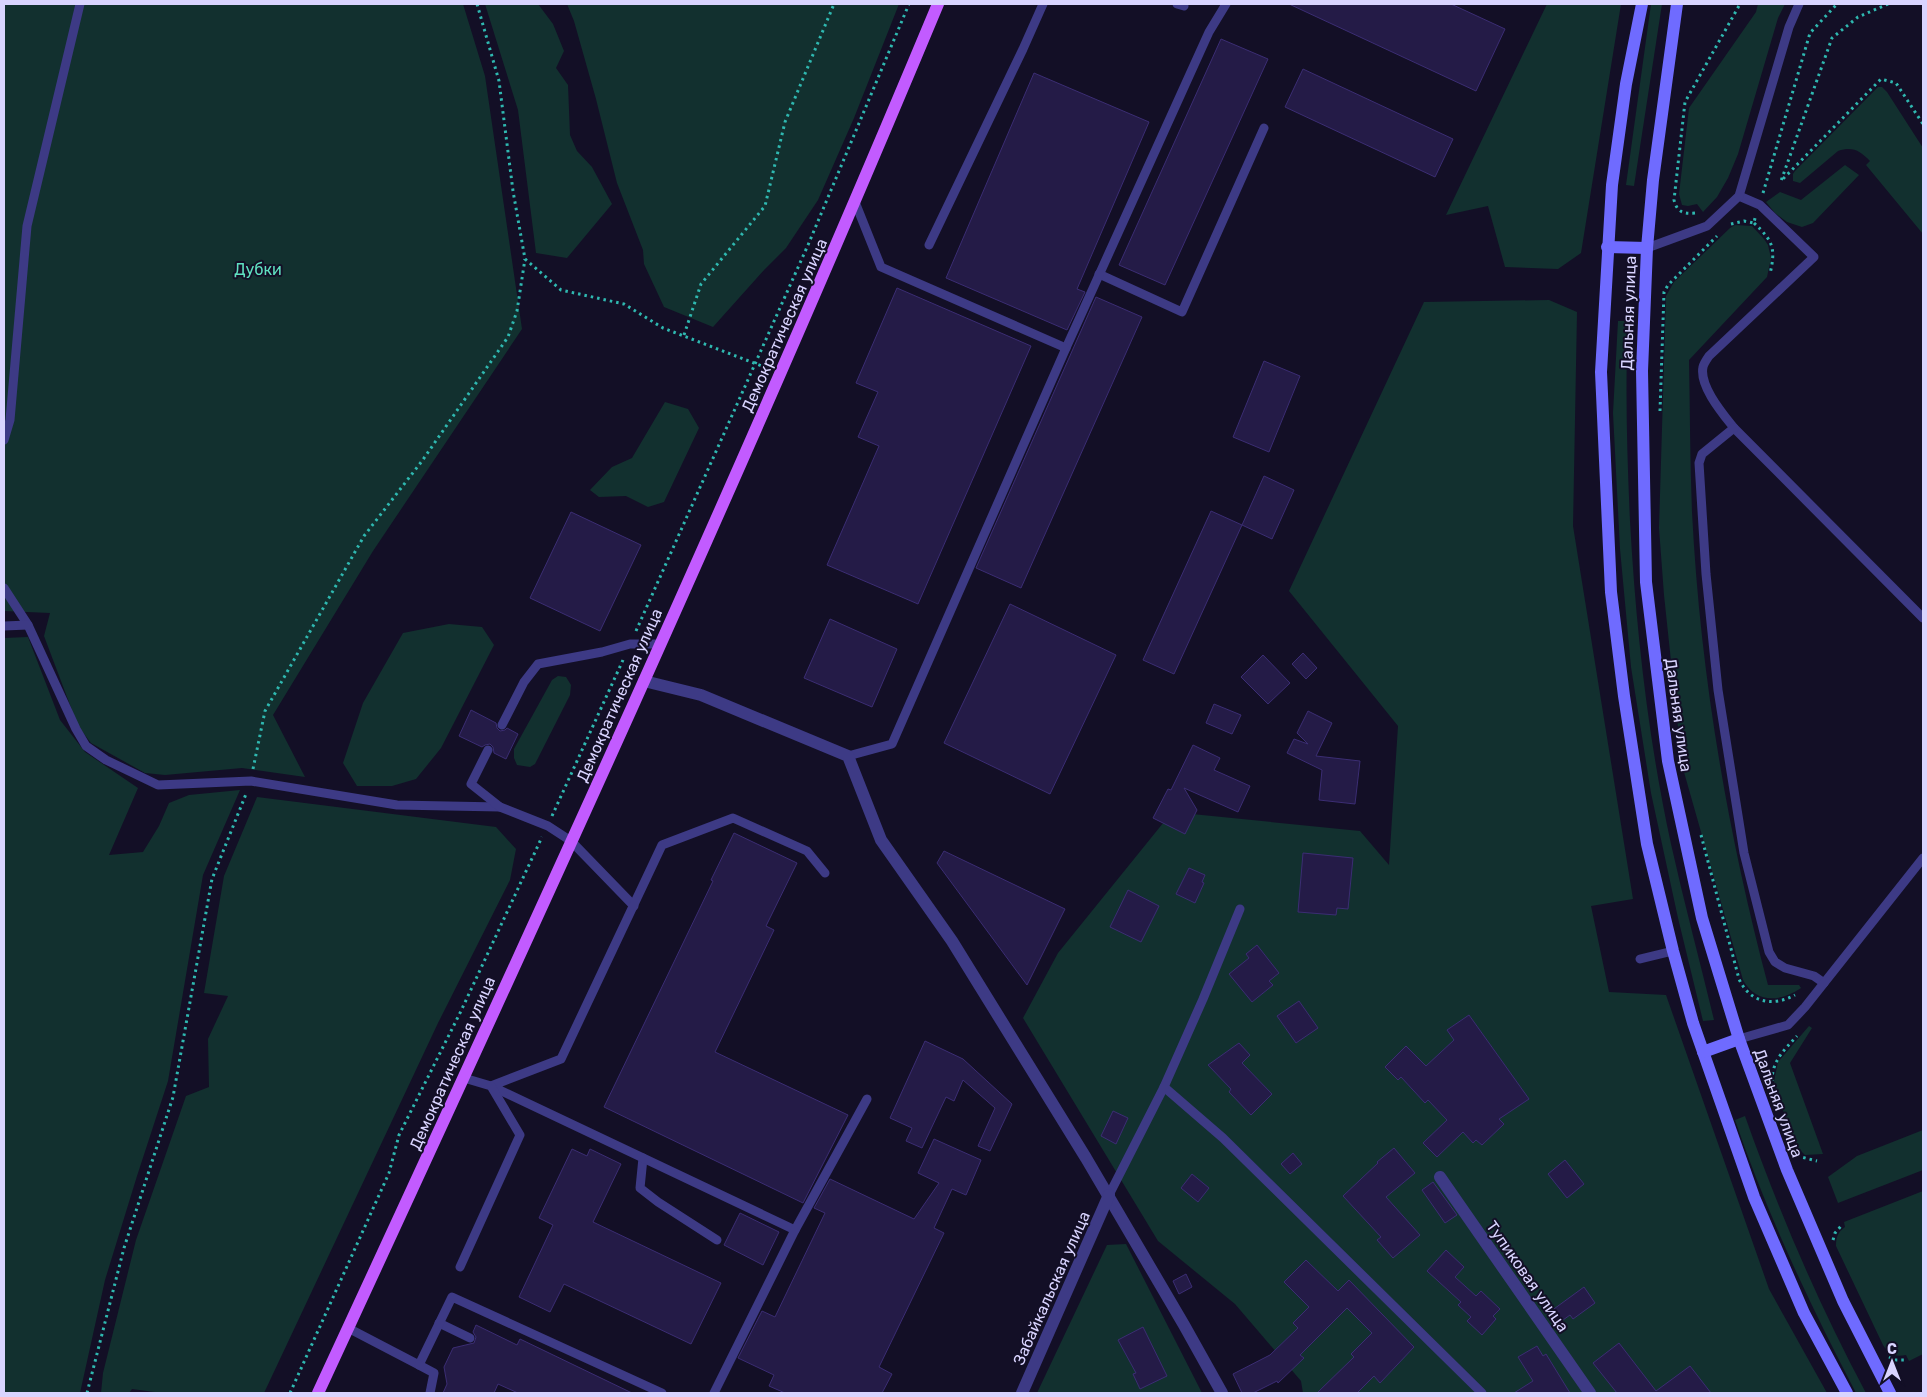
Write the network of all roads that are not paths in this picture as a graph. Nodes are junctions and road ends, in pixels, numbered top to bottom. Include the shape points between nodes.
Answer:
1 (80, 4) edge
2 (938, 4) edge
3 (1043, 4) edge
4 (1226, 4) edge
5 (1642, 4) edge
6 (1677, 4) edge
7 (1799, 4) edge
8 (1264, 128) dead end
9 (1739, 196) junction
10 (856, 202) junction
11 (929, 245) dead end
12 (1607, 247) junction
13 (1647, 248) junction
14 (1099, 274) junction
15 (1066, 348) junction
16 (1734, 428) junction
17 (4, 440) edge
18 (4, 588) edge
19 (1923, 618) edge
20 (28, 625) junction
21 (4, 626) edge
22 (660, 644) junction
23 (644, 681) junction
24 (502, 725) dead end
25 (488, 750) dead end
26 (848, 756) junction
27 (500, 807) junction
28 (571, 841) junction
29 (1923, 858) edge
30 (825, 873) dead end
31 (634, 906) junction
32 (1240, 909) dead end
33 (1672, 951) junction
34 (1640, 960) dead end
35 (1824, 983) junction
36 (1739, 1039) junction
37 (1703, 1052) junction
38 (464, 1078) junction
39 (491, 1086) junction
40 (1164, 1087) junction
41 (868, 1099) dead end
42 (643, 1158) junction
43 (1440, 1177) dead end
44 (1109, 1195) junction
45 (795, 1230) junction
46 (717, 1240) dead end
47 (460, 1266) dead end
48 (439, 1323) junction
49 (348, 1328) junction
50 (470, 1338) dead end
51 (419, 1365) junction
52 (643, 1389) edge
53 (318, 1393) edge
54 (430, 1393) edge
55 (662, 1393) edge
56 (714, 1393) edge
57 (1022, 1393) edge
58 (1222, 1393) edge
59 (1482, 1393) edge
60 (1590, 1393) edge
61 (1847, 1393) edge
62 (1890, 1393) edge

1 - 17 lane via 27,226 10,420
2 - 10 main road, Демократическая улица
3 - 11 lane
4 - 14 lane via 1209,32
5 - 12 main road, Дальняя улица via 1626,84
6 - 13 main road, Дальняя улица
7 - 9 lane via 1789,27
8 - 14 lane via 1182,312
9 - 13 lane via 1707,226
9 - 16 lane via 1760,205 1814,258 1709,356 1703,366 1704,379 1718,409
10 - 15 lane via 881,267
10 - 22 main road, Демократическая улица
12 - 13 main road
12 - 33 main road, Дальняя улица via 1601,372 1611,592 1647,844
13 - 36 main road, Дальняя улица via 1642,371 1646,582 1654,658 1668,761 1687,855 1702,918
14 - 15 lane
15 - 26 lane via 892,744
16 - 19 lane
16 - 35 lane via 1702,454 1699,463 1718,690 1744,853 1769,952 1775,962
18 - 20 lane
20 - 21 lane
20 - 27 lane via 86,746 106,760 158,785 251,781 397,805
22 - 23 main road, Демократическая улица
22 - 24 lane via 630,644 538,664 524,682
23 - 26 street via 701,695
23 - 28 main road, Демократическая улица
25 - 27 lane via 471,784
26 - 44 street via 881,840 952,941
27 - 28 lane via 548,826
28 - 31 lane
28 - 38 main road, Демократическая улица
29 - 35 lane
30 - 31 lane via 807,851 733,818 662,845
31 - 39 lane via 561,1059
32 - 40 lane
33 - 34 lane
33 - 37 main road, Дальняя улица
35 - 36 lane via 1788,1025
36 - 37 main road
36 - 62 main road, Дальняя улица via 1787,1170 1843,1301
37 - 61 main road, Дальняя улица via 1754,1197 1804,1313
38 - 39 lane
38 - 49 main road, Демократическая улица
39 - 42 lane
39 - 47 lane via 520,1134
40 - 44 lane
40 - 59 lane via 1222,1138
41 - 45 lane
42 - 45 lane
42 - 46 lane via 640,1188
43 - 60 street, Тупиковая улица
44 - 57 street, Забайкальская улица
44 - 58 street
45 - 56 lane
48 - 50 lane
48 - 51 lane
48 - 52 lane via 452,1297
49 - 51 lane
49 - 53 main road, Демократическая улица
51 - 54 lane via 434,1373
52 - 55 lane

